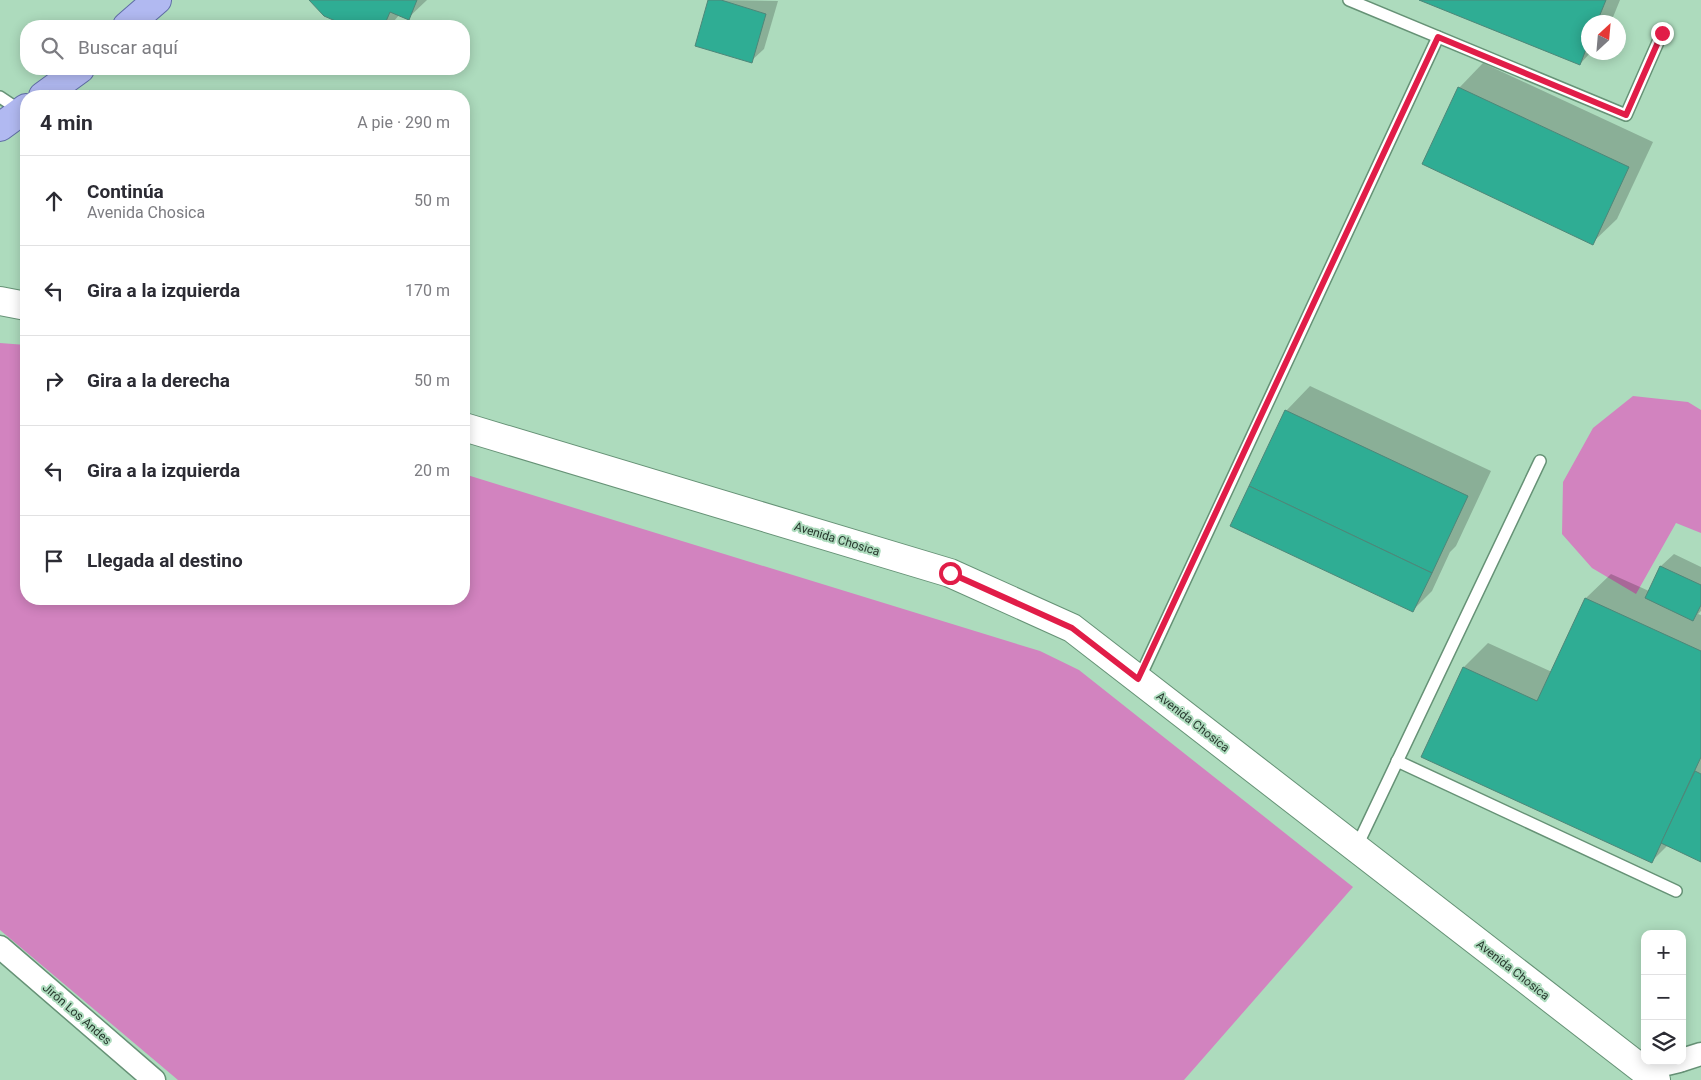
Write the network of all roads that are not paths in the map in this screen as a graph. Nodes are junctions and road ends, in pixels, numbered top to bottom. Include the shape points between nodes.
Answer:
1 (157, 0) edge
2 (1349, 0) edge
3 (135, 20) edge
4 (1662, 33) dead end
5 (1438, 37) junction
6 (70, 75) edge
7 (45, 90) edge
8 (20, 106) edge
9 (0, 127) edge
10 (0, 300) edge
11 (20, 305) edge
12 (470, 429) edge
13 (1540, 461) dead end
14 (1138, 679) junction
15 (1397, 761) junction
16 (1356, 848) junction
17 (1676, 891) dead end
18 (0, 948) edge
19 (1701, 1054) edge
20 (1686, 1059) edge
21 (1671, 1065) edge
22 (1649, 1075) edge
23 (154, 1080) edge

1 - 3 main road
2 - 5 lane
4 - 5 lane via 1626,115
5 - 14 lane
6 - 7 main road
8 - 9 main road
10 - 11 street
12 - 14 street, Avenida Chosica via 950,573 1072,628
13 - 15 lane
14 - 16 street, Avenida Chosica
15 - 16 lane
15 - 17 lane
16 - 22 street, Avenida Chosica
18 - 23 street, Jirón Los Andes
19 - 20 street
21 - 22 street

